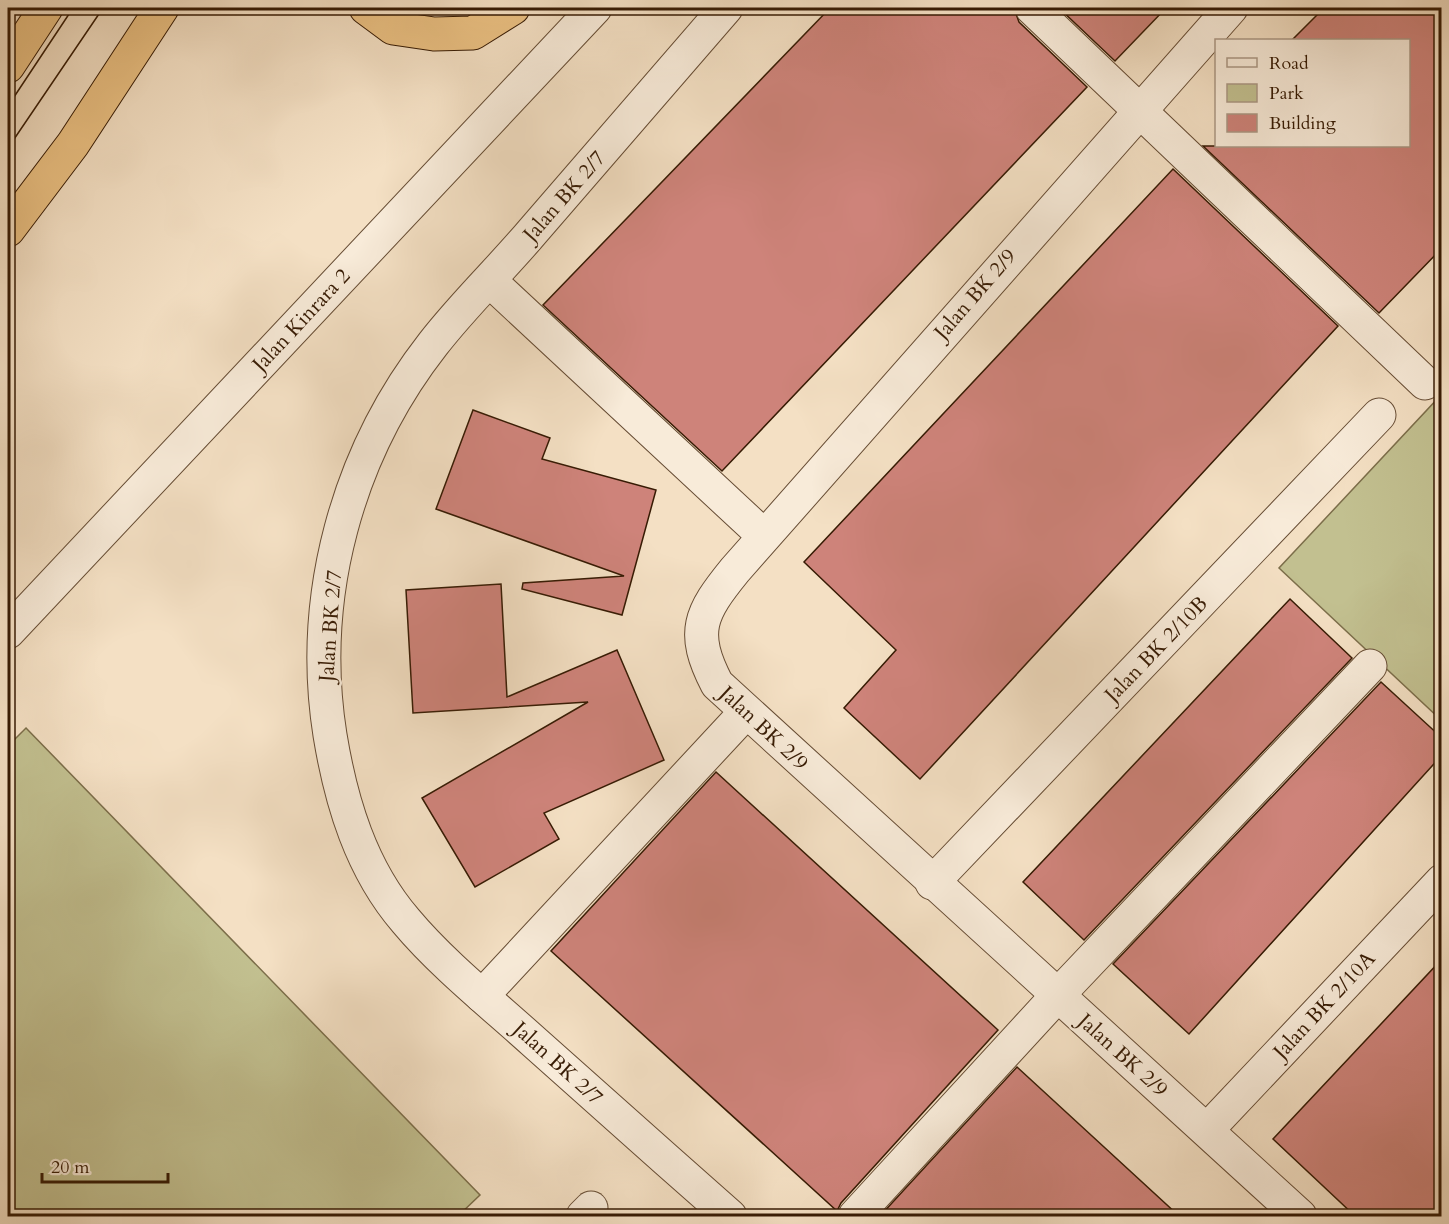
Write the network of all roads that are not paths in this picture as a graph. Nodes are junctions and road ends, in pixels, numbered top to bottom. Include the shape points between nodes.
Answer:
1 (46, 8) edge
2 (162, 8) edge
3 (366, 8) edge
4 (513, 8) edge
5 (595, 8) edge
6 (726, 8) edge
7 (1032, 8) edge
8 (1231, 8) edge
9 (8, 66) edge
10 (1138, 109) junction
11 (8, 230) edge
12 (490, 281) junction
13 (1425, 383) dead end
14 (1379, 415) dead end
15 (763, 535) junction
16 (8, 632) edge
17 (1370, 666) dead end
18 (746, 712) junction
19 (1442, 881) edge
20 (932, 883) junction
21 (483, 996) junction
22 (1057, 996) junction
23 (1207, 1130) junction
24 (730, 1216) edge
25 (855, 1216) edge
26 (1300, 1216) edge

1 - 9 highway
2 - 11 highway via 73,144
3 - 4 highway via 393,28 434,34 473,33
5 - 16 street, Jalan Kinrara 2
6 - 12 street, Jalan BK 2/7
7 - 10 street
8 - 10 street, Jalan BK 2/9
10 - 13 street
10 - 15 street, Jalan BK 2/9
12 - 15 street
12 - 21 street, Jalan BK 2/7 via 434,343 389,406 360,466 340,531 324,643 325,704 335,767 349,819 371,870 405,921
14 - 20 street, Jalan BK 2/10B
15 - 18 street, Jalan BK 2/9 via 710,600 701,626 703,657 717,684
17 - 22 street
18 - 20 street, Jalan BK 2/9
18 - 21 street
19 - 23 street, Jalan BK 2/10A
20 - 22 street, Jalan BK 2/9
21 - 24 street, Jalan BK 2/7
22 - 23 street, Jalan BK 2/9
22 - 25 street
23 - 26 street, Jalan BK 2/9

